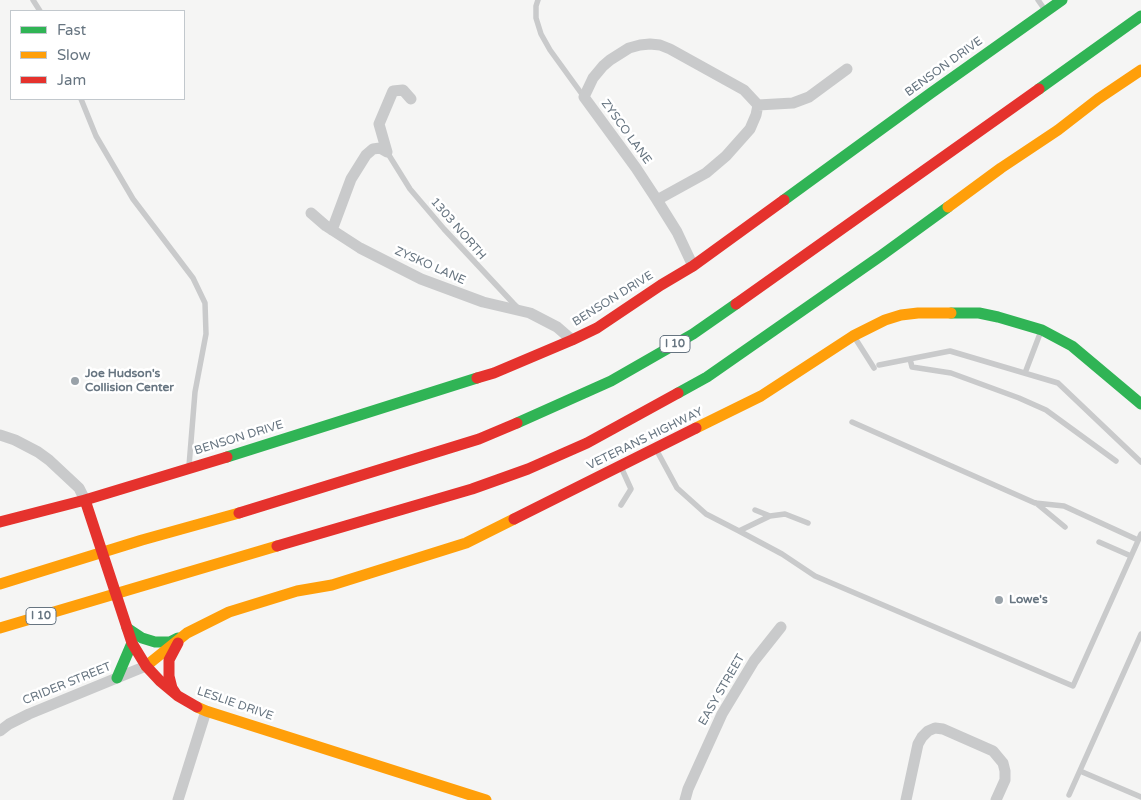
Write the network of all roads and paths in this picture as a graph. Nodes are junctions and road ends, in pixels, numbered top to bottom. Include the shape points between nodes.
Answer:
1 (538, 0) edge
2 (1038, 0) edge
3 (1062, 0) edge
4 (1046, 12) junction
5 (1126, 13) dead end
6 (1141, 16) edge
7 (847, 69) dead end
8 (1141, 70) edge
9 (1141, 82) edge
10 (584, 97) junction
11 (411, 99) dead end
12 (81, 100) edge
13 (758, 104) junction
14 (998, 118) junction
15 (1058, 130) junction
16 (386, 152) junction
17 (657, 200) junction
18 (311, 213) dead end
19 (332, 230) junction
20 (693, 266) junction
21 (523, 311) junction
22 (1042, 330) junction
23 (853, 336) junction
24 (572, 340) junction
25 (910, 359) junction
26 (1025, 374) junction
27 (1141, 404) edge
28 (852, 422) dead end
29 (0, 435) edge
30 (656, 449) junction
31 (1116, 461) dead end
32 (1141, 462) edge
33 (620, 467) junction
34 (189, 468) junction
35 (85, 500) junction
36 (1035, 503) junction
37 (621, 505) dead end
38 (755, 510) dead end
39 (770, 516) junction
40 (0, 522) edge
41 (808, 524) dead end
42 (1066, 526) dead end
43 (738, 531) junction
44 (1140, 537) edge
45 (1099, 542) dead end
46 (1131, 556) junction
47 (0, 584) edge
48 (781, 627) dead end
49 (0, 628) edge
50 (127, 628) junction
51 (1141, 634) edge
52 (182, 637) junction
53 (132, 643) junction
54 (146, 666) junction
55 (117, 678) junction
56 (178, 696) junction
57 (206, 711) junction
58 (0, 730) edge
59 (1080, 771) junction
60 (1069, 796) dead end
61 (1141, 797) edge
62 (178, 800) edge
63 (486, 800) edge
64 (685, 800) edge
65 (906, 800) edge
66 (996, 800) edge

1 - 10 lane via 536,18 541,34
2 - 4 lane
3 - 4 main road, BENSON DRIVE
4 - 20 main road, BENSON DRIVE
5 - 14 main road
6 - 14 main road, I 10
7 - 13 street via 808,97 793,102
8 - 15 main road, I 10
9 - 15 main road
10 - 13 street, ZYSCO LANE via 593,78 610,60 629,48 650,44 670,49 744,90
10 - 17 street, ZYSCO LANE
11 - 16 street via 403,90 393,91 379,124
12 - 34 lane via 96,136 133,199 192,278 205,303 206,334 195,392
13 - 17 street via 750,129 726,156 706,173
14 - 47 main road, I 10 via 693,334 611,382 479,439
15 - 49 main road, I 10 via 707,377 587,443 472,489
16 - 19 street via 380,148 373,149 366,156 351,178
16 - 21 lane, 1303 NORTH via 410,189 444,230
17 - 20 street, ZYSCO LANE
18 - 19 street, ZYSKO LANE
19 - 21 street, ZYSKO LANE via 421,279 483,302
20 - 24 main road, BENSON DRIVE via 597,328
21 - 24 street, ZYSKO LANE via 557,326
22 - 23 main road, VETERANS HIGHWAY via 980,313 918,313 885,320
22 - 26 lane
22 - 27 main road, VETERANS HIGHWAY via 1072,346
23 - 25 lane via 876,366
23 - 30 main road, VETERANS HIGHWAY via 761,396
24 - 34 main road, BENSON DRIVE via 494,373
25 - 26 lane via 950,351
25 - 31 lane via 912,367 952,373 1046,410
26 - 32 lane via 1058,383
28 - 36 lane
29 - 35 street, LESLIE DRIVE via 49,460 79,488
30 - 33 main road, VETERANS HIGHWAY
30 - 43 lane via 677,488 706,514
33 - 37 lane via 631,489
33 - 52 main road, VETERANS HIGHWAY via 466,543 332,585 298,590 254,604 214,618
34 - 35 main road, BENSON DRIVE
35 - 40 main road, BENSON DRIVE
35 - 50 main road, LESLIE DRIVE
36 - 42 lane
36 - 44 lane via 1064,506
38 - 39 lane
39 - 41 lane via 785,514
39 - 43 lane
43 - 46 lane via 816,576 1073,686
44 - 46 lane
45 - 46 lane
48 - 64 street, EASY STREET via 754,661 724,710
50 - 52 main road via 155,642 170,642
50 - 53 main road, LESLIE DRIVE
51 - 59 lane
52 - 54 main road, VETERANS HIGHWAY
52 - 56 main road via 169,660 172,688
53 - 54 main road, LESLIE DRIVE
53 - 55 main road
54 - 55 street, CRIDER STREET
54 - 56 main road, LESLIE DRIVE
55 - 58 street, CRIDER STREET via 29,714
56 - 57 main road, LESLIE DRIVE
57 - 62 street
57 - 63 main road, LESLIE DRIVE
59 - 60 lane
59 - 61 lane
65 - 66 street via 918,744 928,731 935,728 943,728 993,751 1005,771 1005,780

